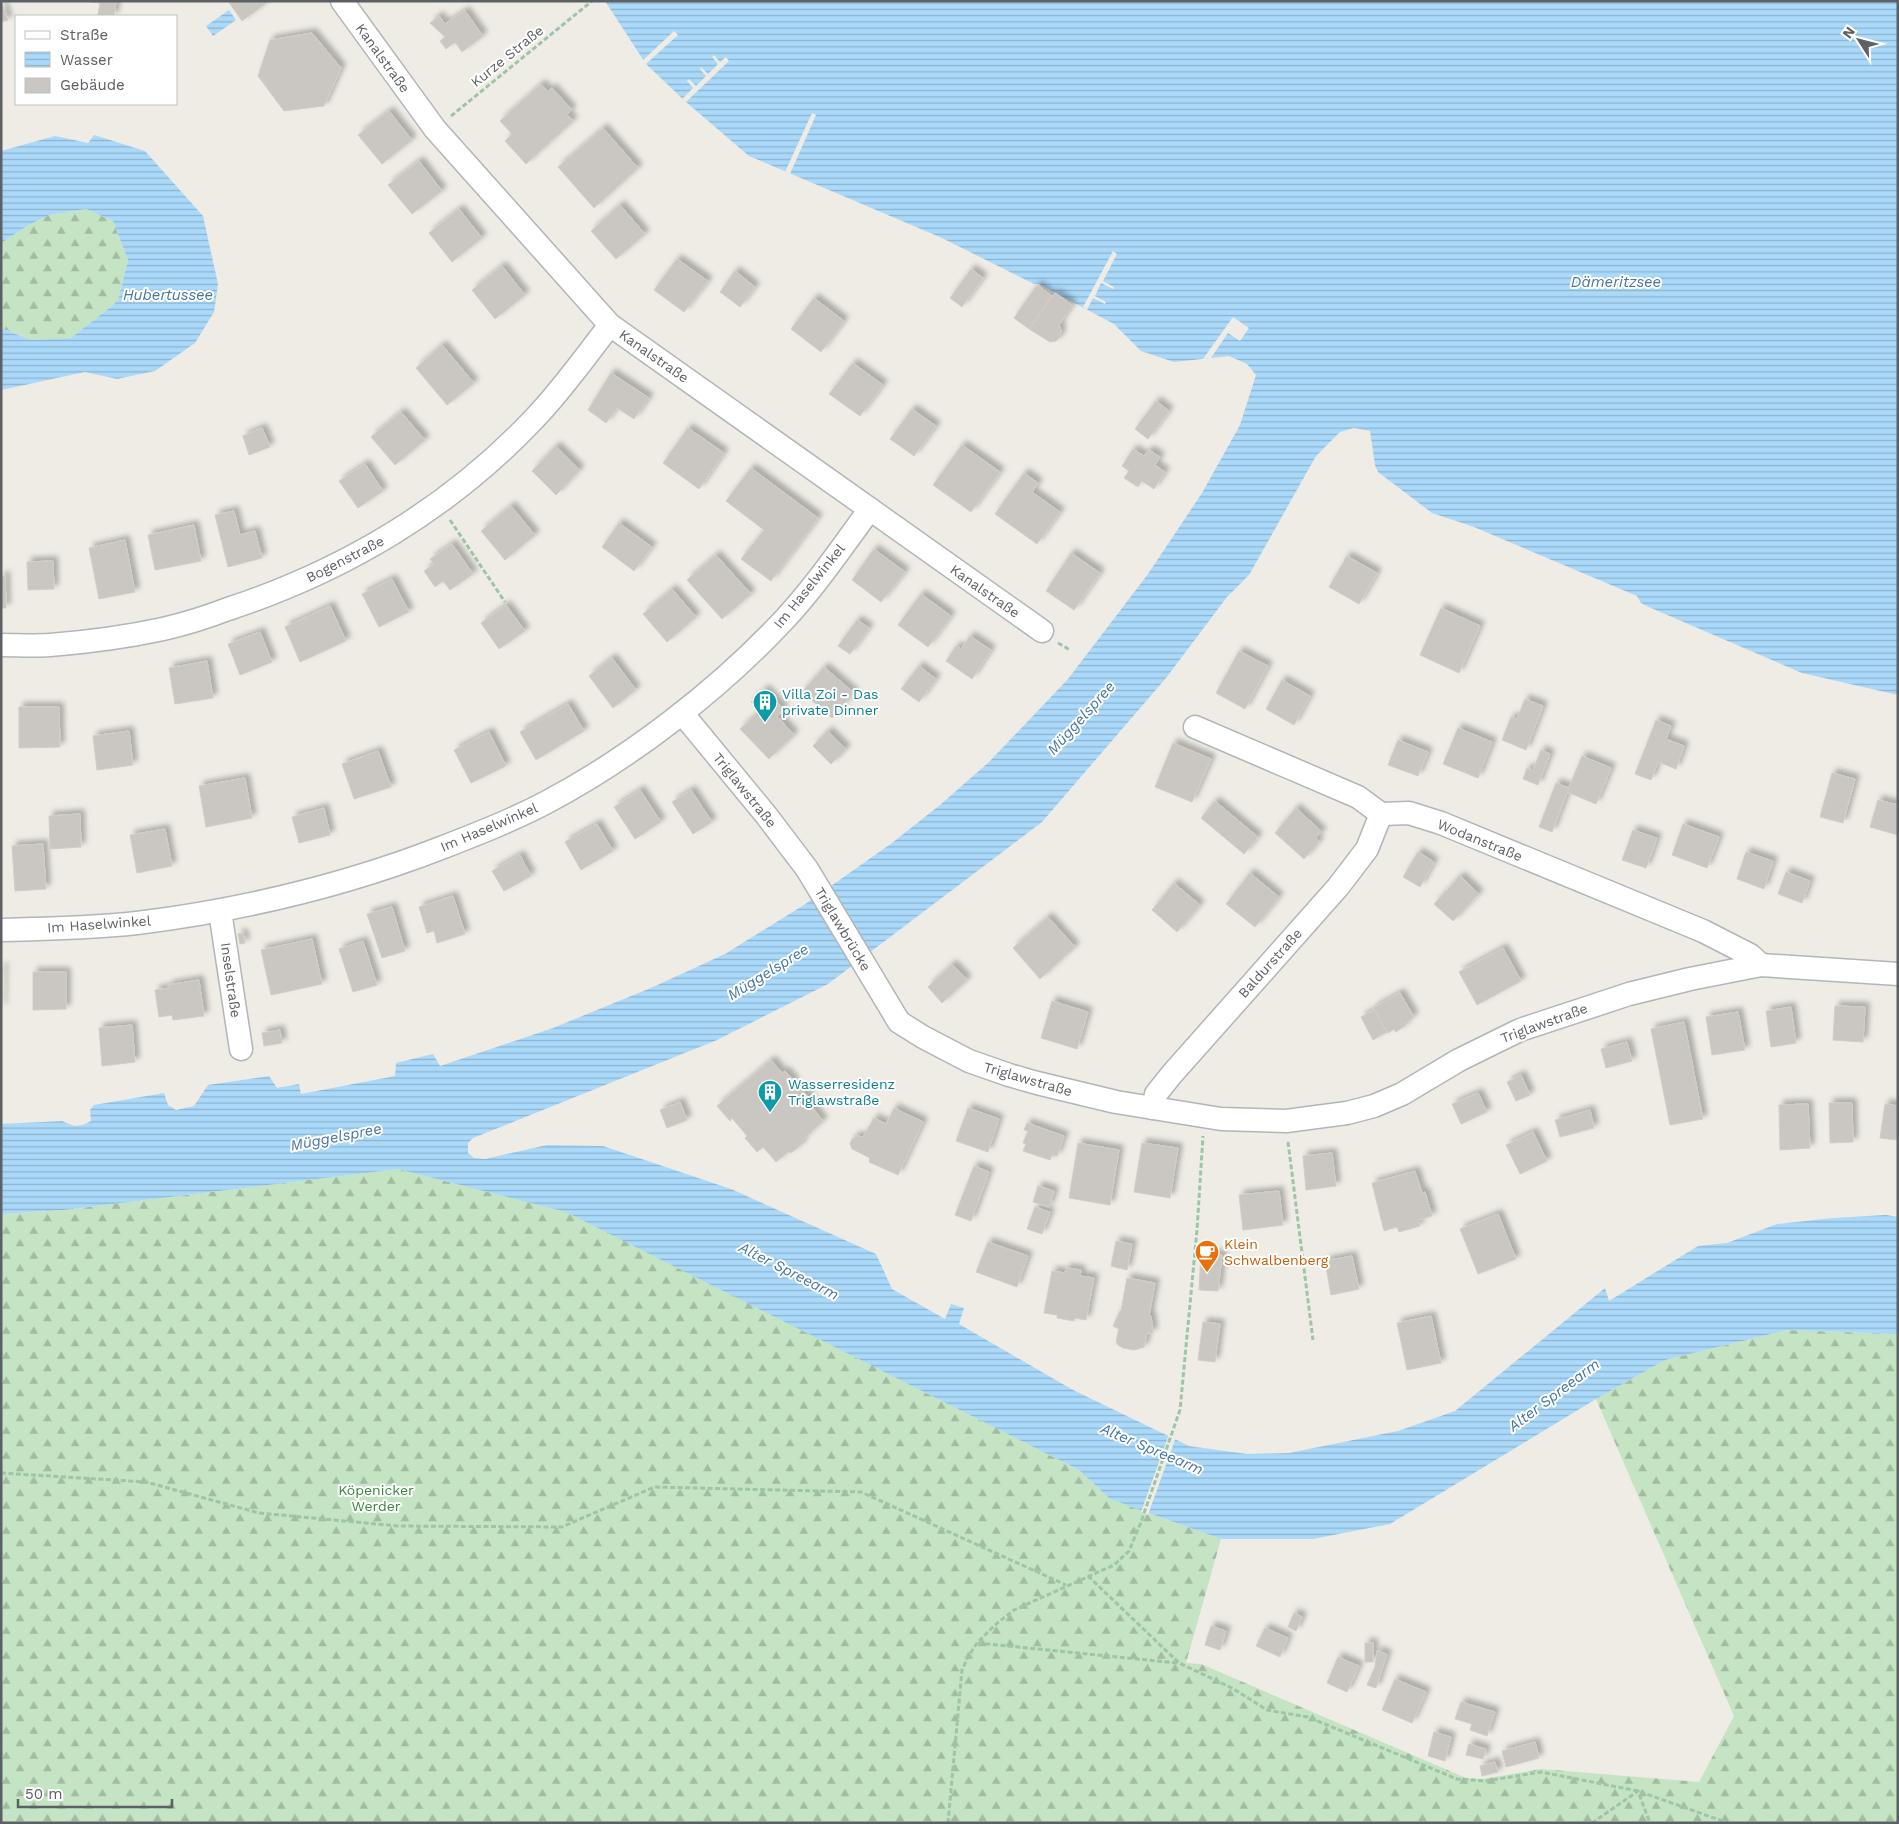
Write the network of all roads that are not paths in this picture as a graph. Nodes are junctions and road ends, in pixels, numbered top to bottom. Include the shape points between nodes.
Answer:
1 (342, 1) edge
2 (610, 325) junction
3 (870, 509) junction
4 (1042, 631) dead end
5 (1, 645) edge
6 (682, 712) junction
7 (1195, 727) dead end
8 (1382, 814) junction
9 (807, 868) joint
10 (220, 911) junction
11 (1, 930) edge
12 (1761, 965) junction
13 (1898, 974) edge
14 (880, 990) joint
15 (241, 1050) dead end
16 (1153, 1108) junction

1 - 2 street, Kanalstraße via 436,129
2 - 3 street, Kanalstraße
2 - 5 street, Bogenstraße via 534,420 458,489 362,553 256,600 164,628 48,645
3 - 4 street, Kanalstraße
3 - 6 street, Im Haselwinkel via 783,621
6 - 9 street, Triglawstraße
6 - 10 street, Im Haselwinkel via 583,780 494,828 321,888
7 - 8 street via 1350,793
8 - 12 street, Wodanstraße via 1409,813 1441,823 1703,931 1750,955
8 - 16 street, Baldurstraße via 1367,849 1338,887 1172,1074 1156,1094
9 - 14 street, Triglawbrücke
10 - 11 street, Im Haselwinkel via 136,923
10 - 15 street, Inselstraße
12 - 13 street, Triglawstraße
12 - 16 street, Triglawstraße via 1690,979 1570,1012 1494,1042 1402,1094 1347,1113 1286,1121 1221,1118
14 - 16 street, Triglawstraße via 899,1022 969,1060 1037,1083

